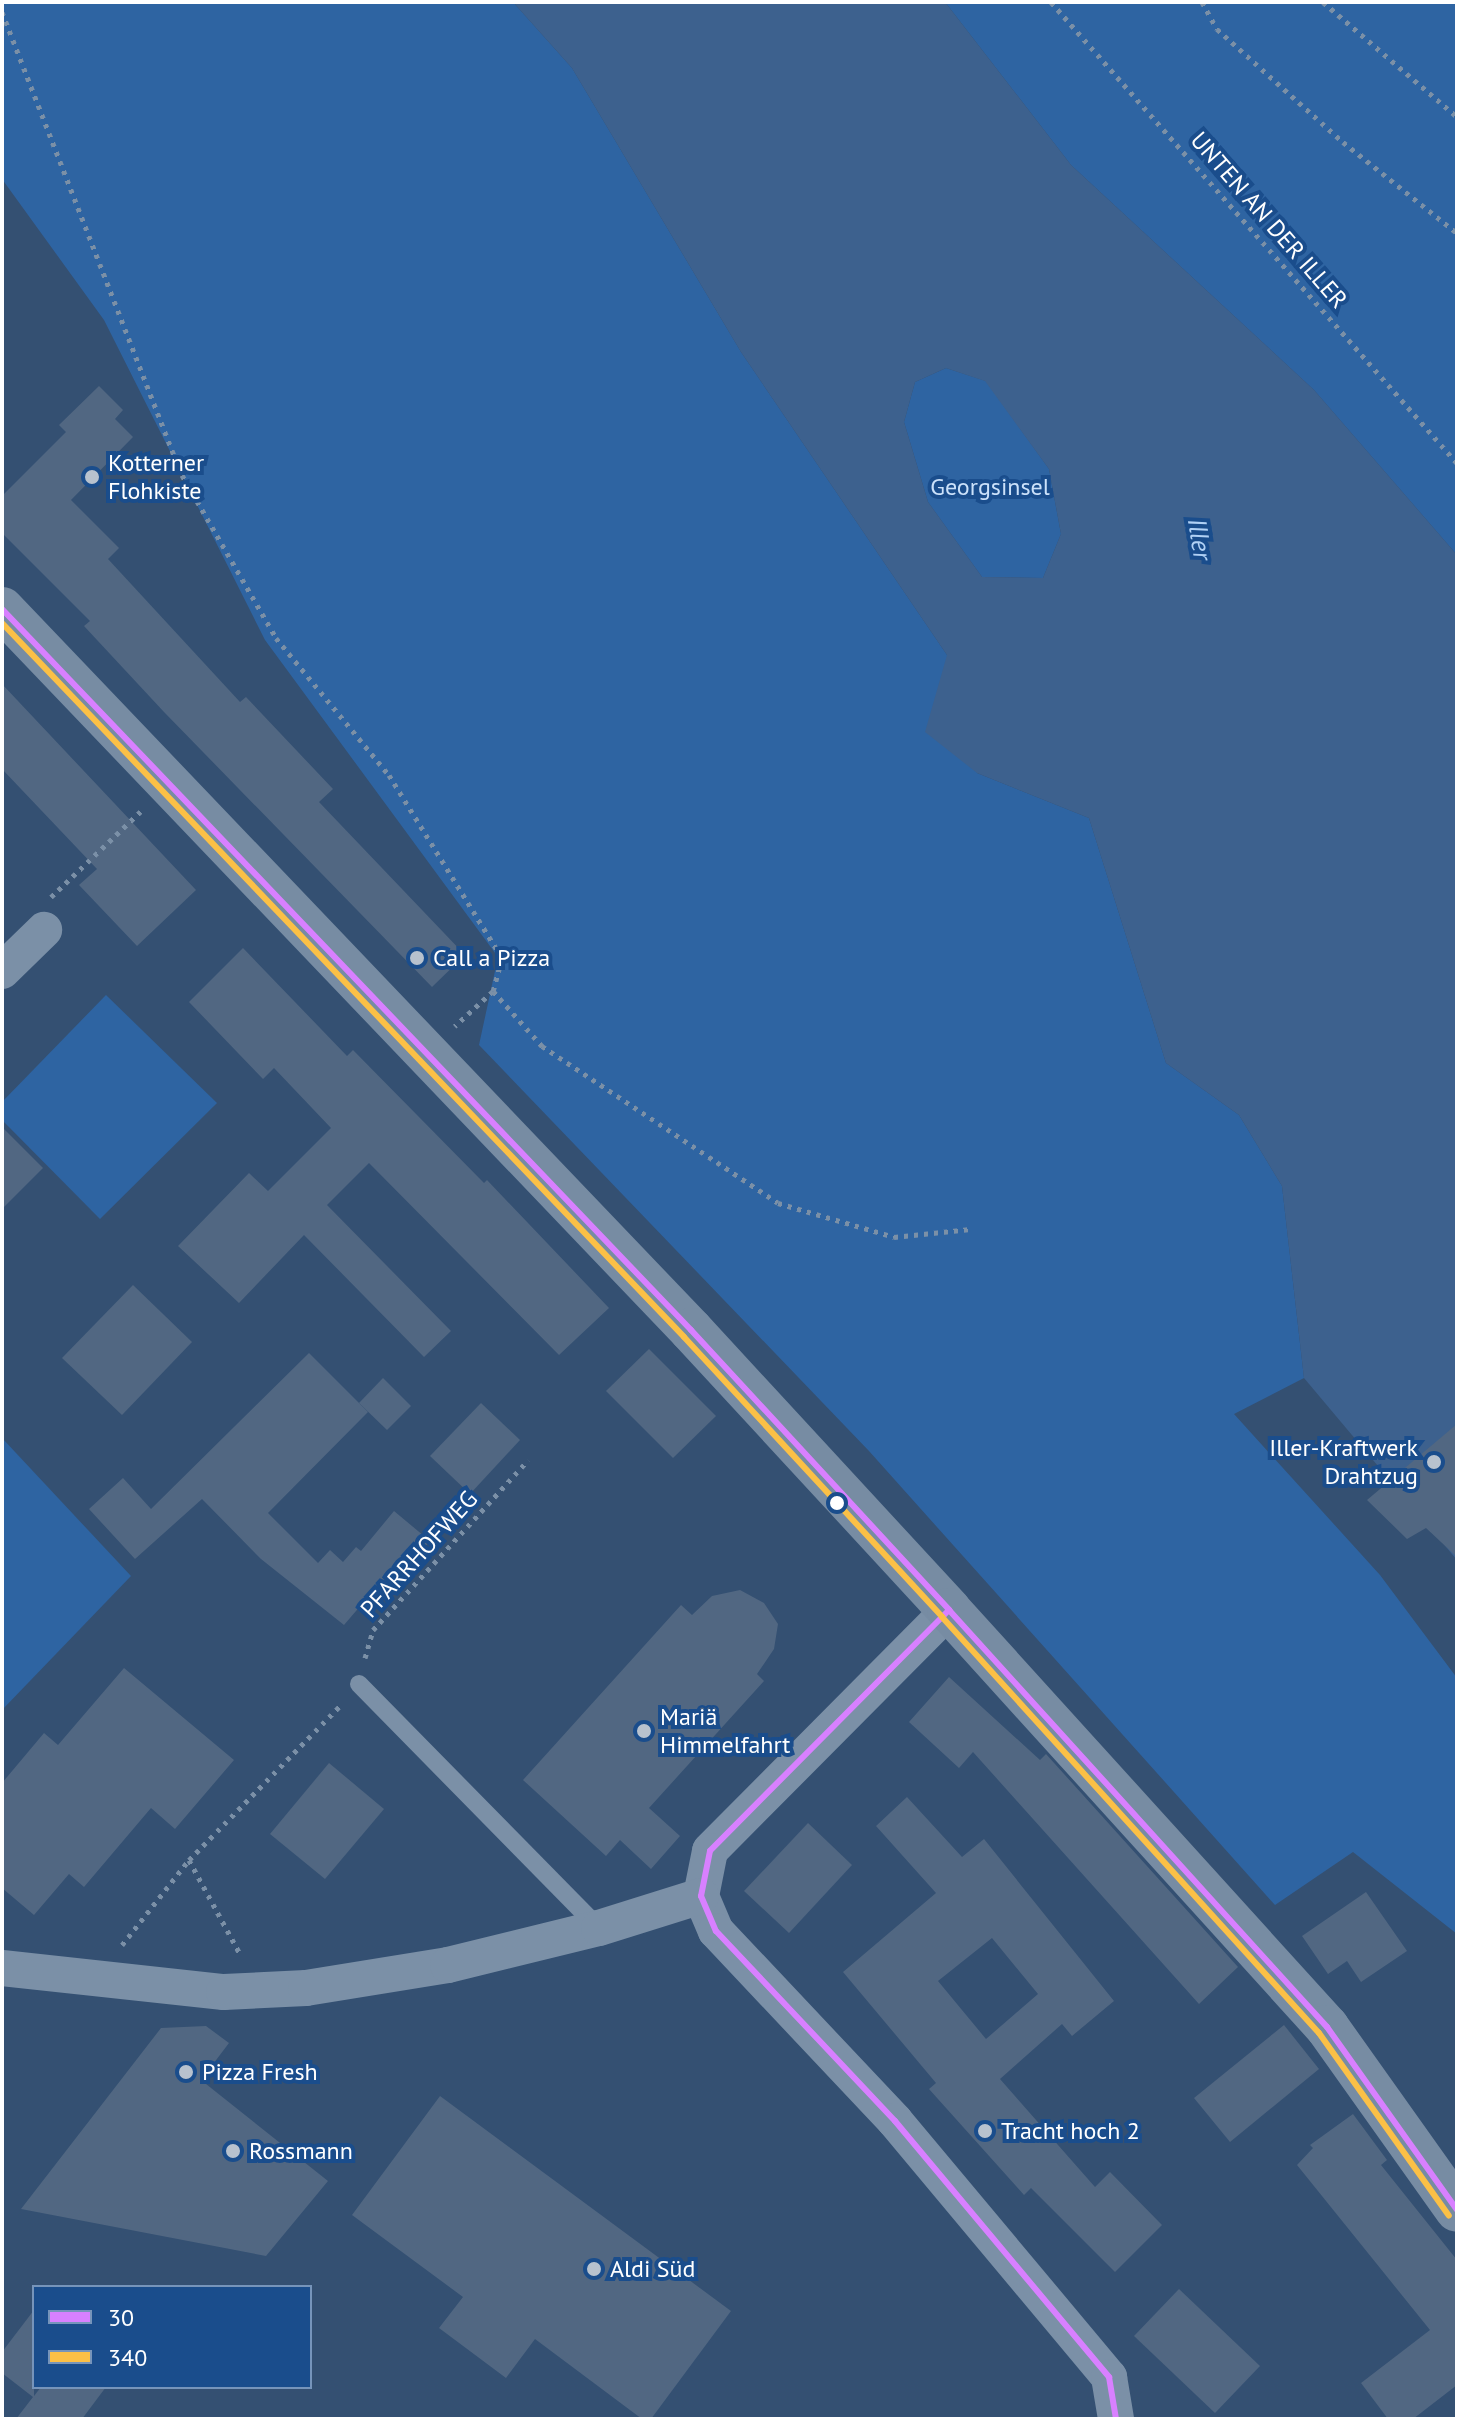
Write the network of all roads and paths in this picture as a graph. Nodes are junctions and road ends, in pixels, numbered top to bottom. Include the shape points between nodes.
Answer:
1 (1051, 2) edge
2 (1202, 2) edge
3 (1323, 2) edge
4 (2, 12) edge
5 (1457, 117) edge
6 (1457, 233) edge
7 (1457, 463) edge
8 (2, 609) edge
9 (168, 786) junction
10 (52, 891) dead end
11 (44, 930) dead end
12 (2, 971) edge
13 (493, 991) junction
14 (425, 1054) junction
15 (971, 1229) dead end
16 (528, 1460) dead end
17 (949, 1610) junction
18 (359, 1684) junction
19 (189, 1860) junction
20 (701, 1896) junction
21 (599, 1928) junction
22 (2, 1968) edge
23 (94, 1981) junction
24 (261, 1992) junction
25 (1457, 2210) edge
26 (1116, 2419) edge

1 - 7 path, UNTEN AN DER ILLER
2 - 6 path via 1229,40 1343,142
3 - 5 path
4 - 13 path via 182,475 276,638 389,775 502,958
8 - 9 street
9 - 10 path
9 - 14 street
11 - 12 street
13 - 14 path
13 - 15 path via 542,1046 778,1203 894,1237
14 - 17 street
16 - 18 path, PFARRHOFWEG via 373,1630
17 - 20 street via 710,1851
17 - 25 street via 1327,2027
18 - 19 path
18 - 21 lane
19 - 23 path
19 - 24 path
20 - 21 street
20 - 26 street via 716,1931 895,2121 1109,2377
21 - 24 street via 448,1965
22 - 23 street
23 - 24 street

